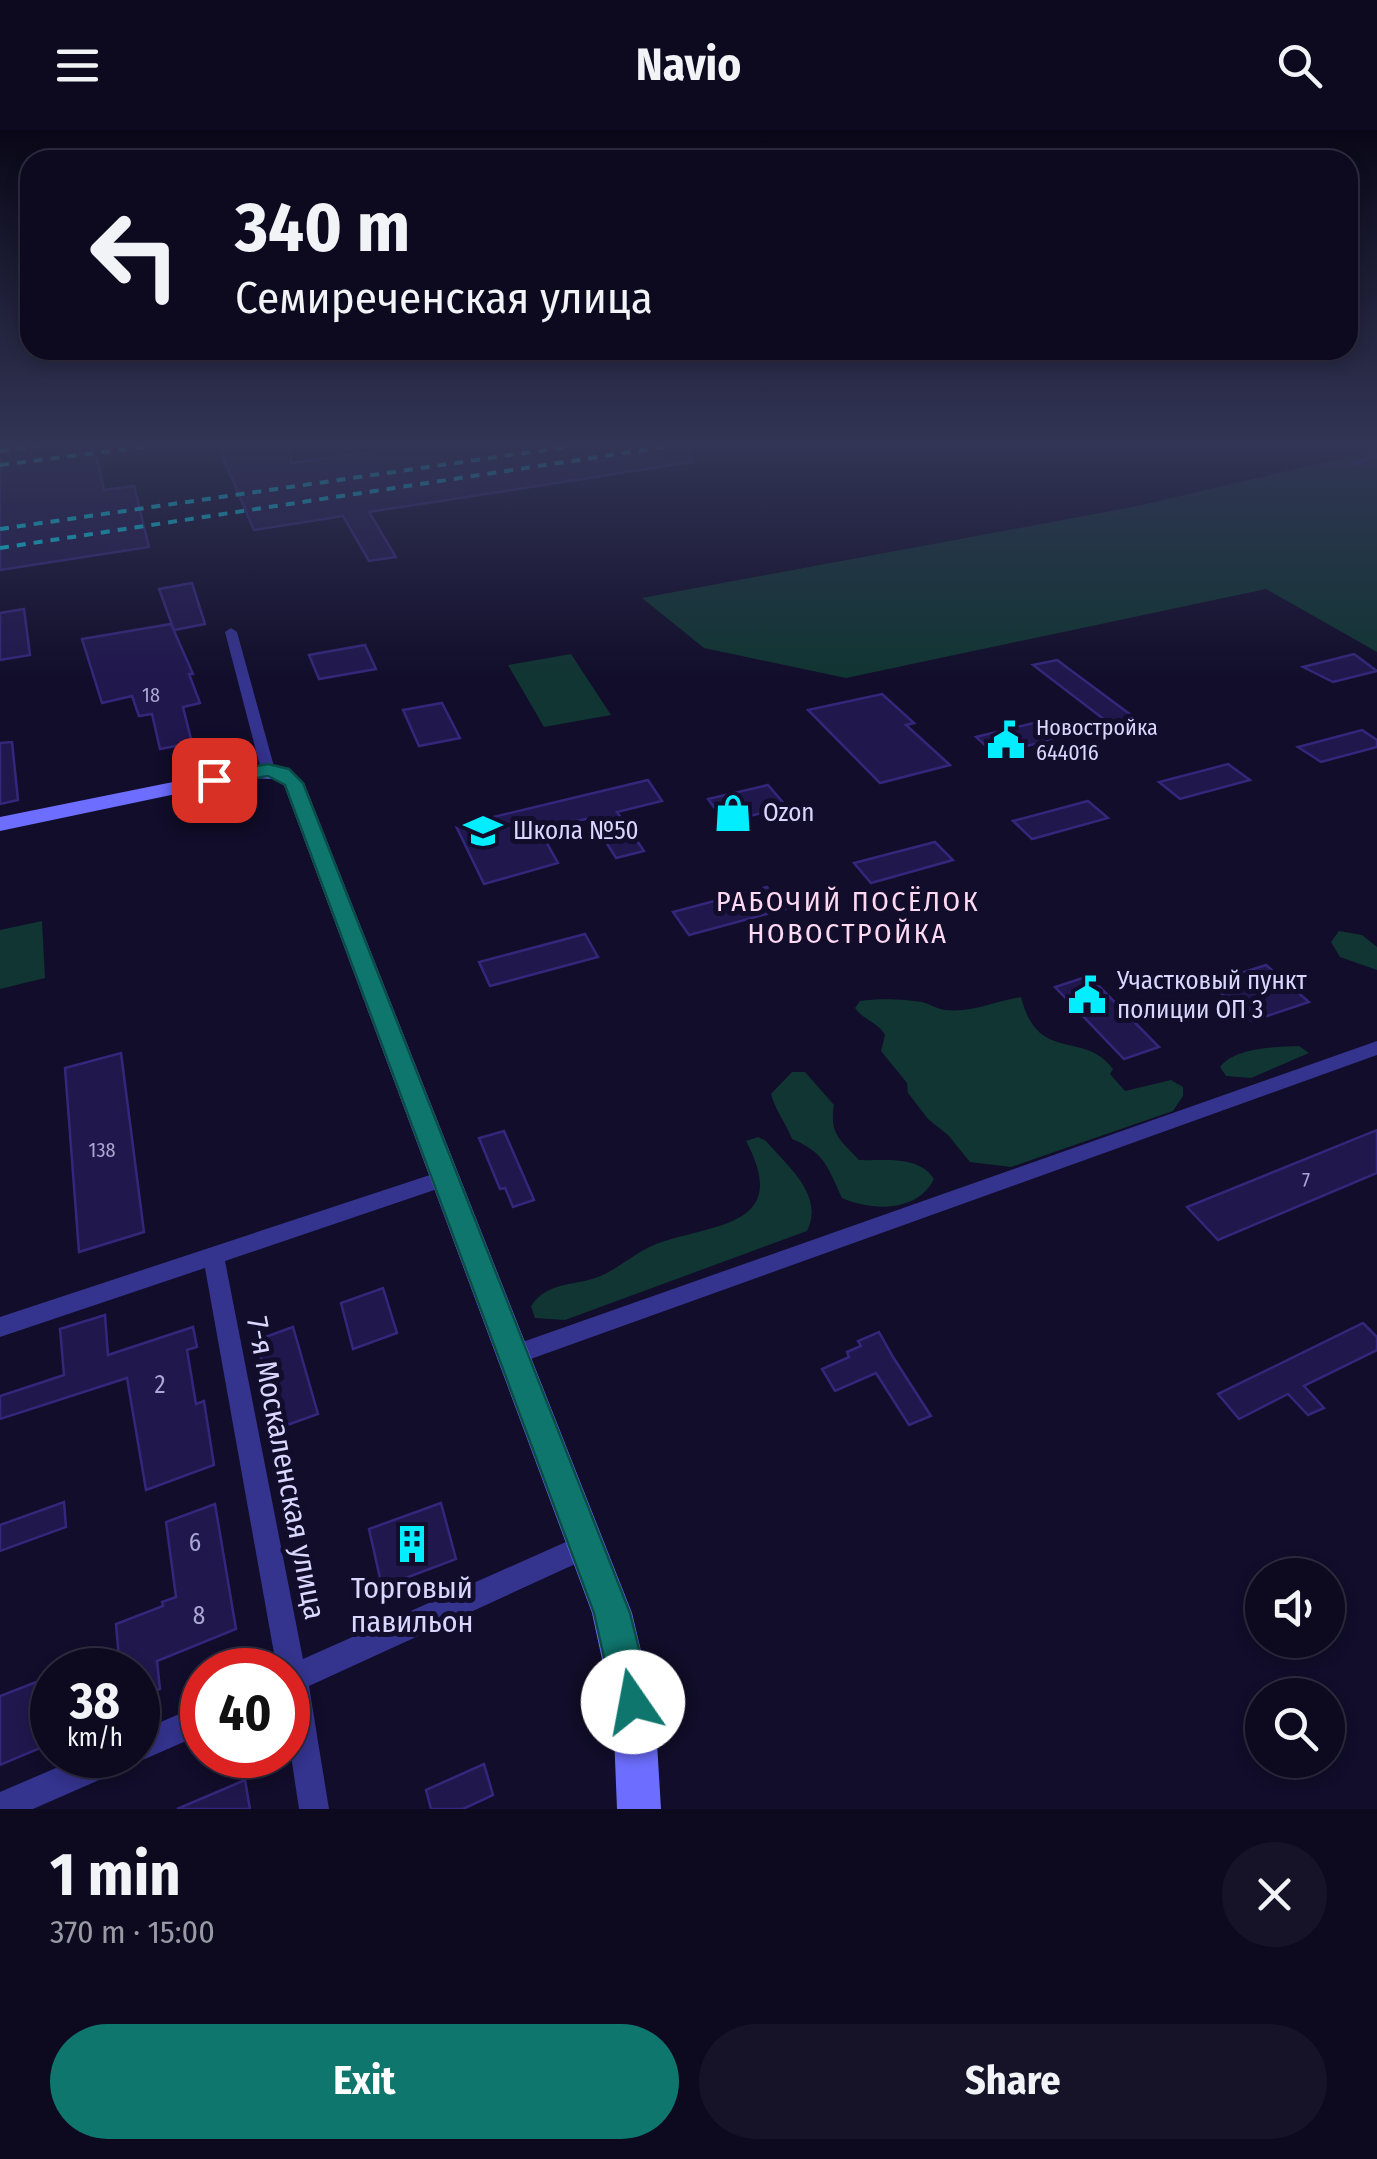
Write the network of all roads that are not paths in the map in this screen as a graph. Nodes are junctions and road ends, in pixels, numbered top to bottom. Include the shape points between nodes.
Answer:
1 (231, 632) dead end
2 (268, 770) junction
3 (0, 824) edge
4 (1377, 1048) edge
5 (445, 1178) junction
6 (214, 1258) junction
7 (0, 1327) edge
8 (514, 1354) junction
9 (586, 1546) junction
10 (284, 1648) edge
11 (310, 1671) edge
12 (68, 1778) edge
13 (308, 1778) edge
14 (0, 1808) edge
15 (314, 1809) edge
16 (639, 1809) edge

1 - 2 street
2 - 3 street
2 - 5 street via 294,783
4 - 8 street
5 - 6 street
5 - 8 street
6 - 7 street
6 - 10 street, 7-я Москаленская улица
8 - 9 street
9 - 11 street
9 - 16 street via 628,1674 642,1759
12 - 14 street
13 - 15 street, 7-я Москаленская улица

